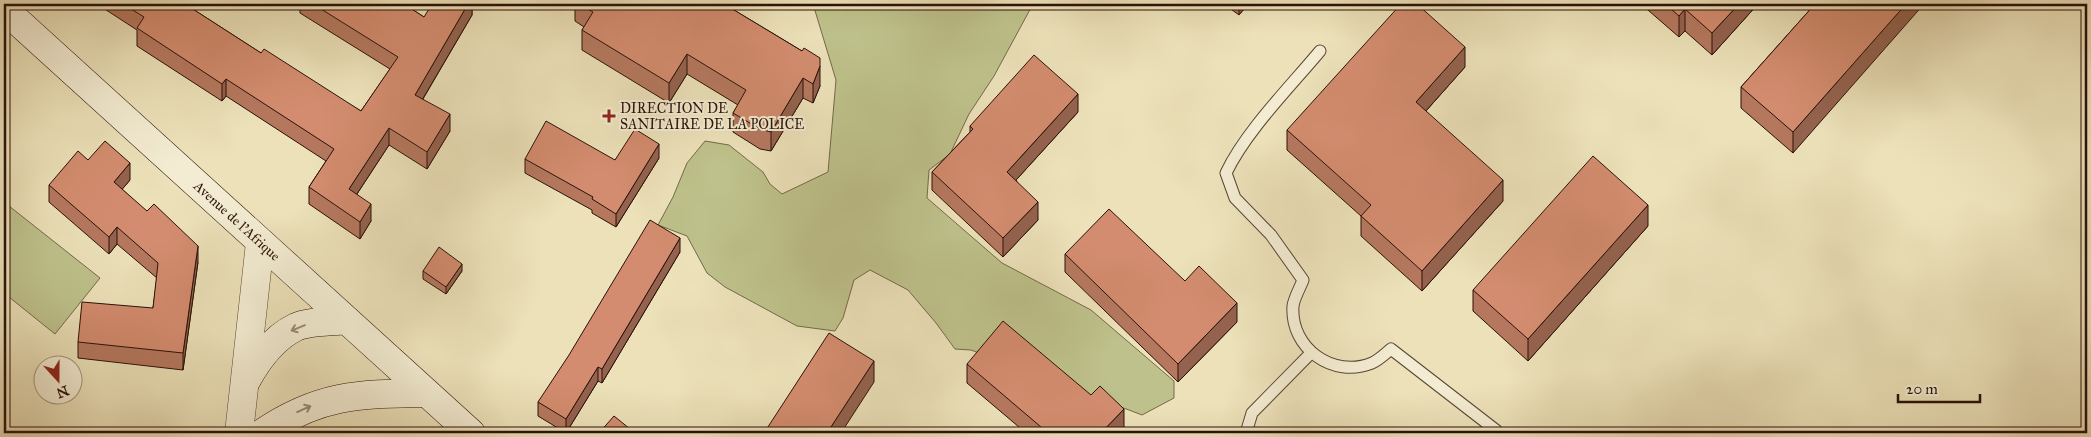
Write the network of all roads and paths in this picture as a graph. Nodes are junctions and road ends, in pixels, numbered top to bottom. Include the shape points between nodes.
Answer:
1 (4, 9) edge
2 (1320, 51) dead end
3 (260, 243) junction
4 (346, 320) junction
5 (1311, 353) junction
6 (246, 381) junction
7 (426, 393) junction
8 (1496, 430) dead end
9 (239, 433) edge
10 (262, 433) edge
11 (471, 433) edge
12 (1246, 433) edge

1 - 3 main road, Avenue de l'Afrique
2 - 5 lane via 1246,140 1226,173 1235,198 1270,235 1303,280 1293,305 1296,331
3 - 4 main road, Avenue de l'Afrique
3 - 6 main road
4 -> 6 main road via 296,327 267,348
4 - 7 main road, Avenue de l'Afrique
5 - 8 lane via 1330,365 1352,368 1373,363 1391,349
5 - 12 lane via 1252,413
6 - 9 main road
10 -> 7 main road via 282,420 329,400
7 - 11 main road, Avenue de l'Afrique

